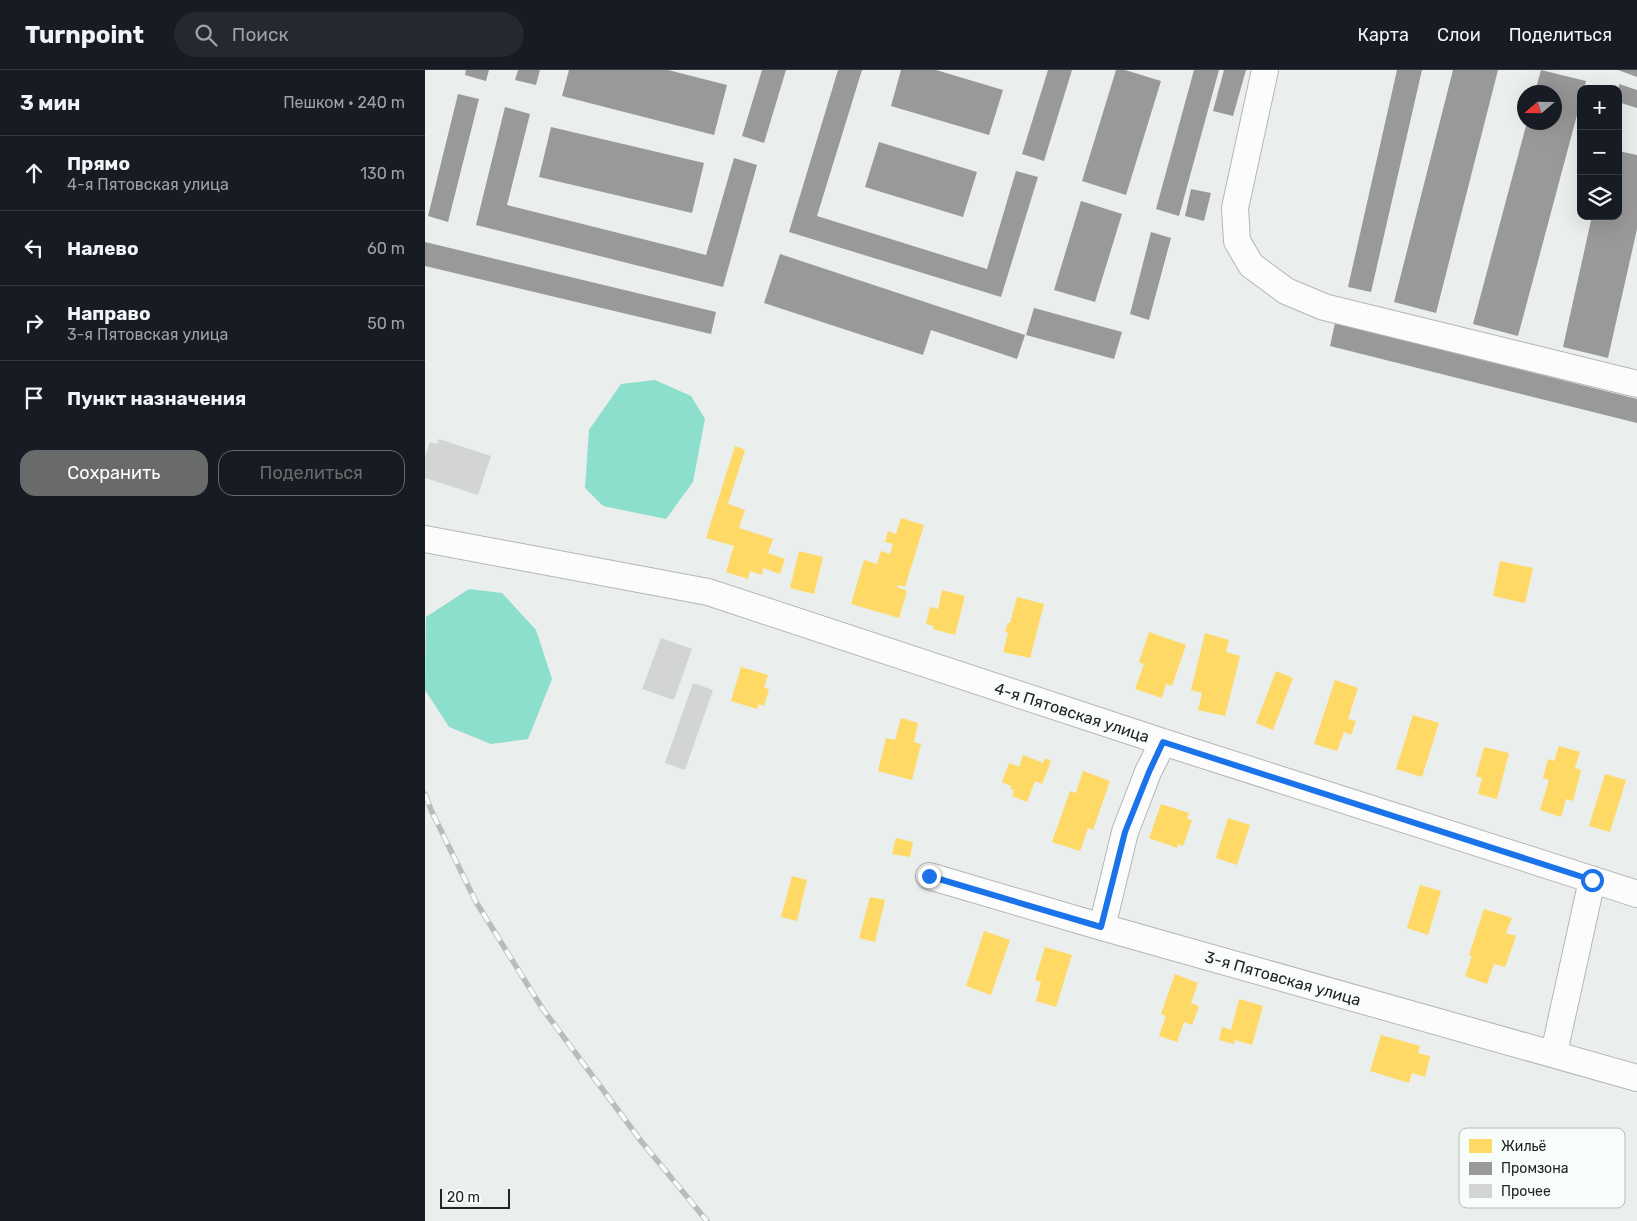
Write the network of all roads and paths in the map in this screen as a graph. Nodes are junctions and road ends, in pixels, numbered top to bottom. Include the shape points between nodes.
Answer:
1 (1265, 70) edge
2 (1637, 384) edge
3 (425, 539) edge
4 (1163, 742) junction
5 (929, 876) dead end
6 (1592, 880) junction
7 (1637, 894) edge
8 (1101, 927) junction
9 (1554, 1053) junction
10 (1637, 1078) edge

1 - 2 street via 1235,208 1237,240 1251,265 1286,291 1324,307
3 - 4 street, 4-я Пятовская улица via 708,592
4 - 6 street, 4-я Пятовская улица
4 - 8 street via 1125,832
5 - 8 street, 3-я Пятовская улица
6 - 7 street, 4-я Пятовская улица
6 - 9 street
8 - 9 street, 3-я Пятовская улица
9 - 10 street, 3-я Пятовская улица

